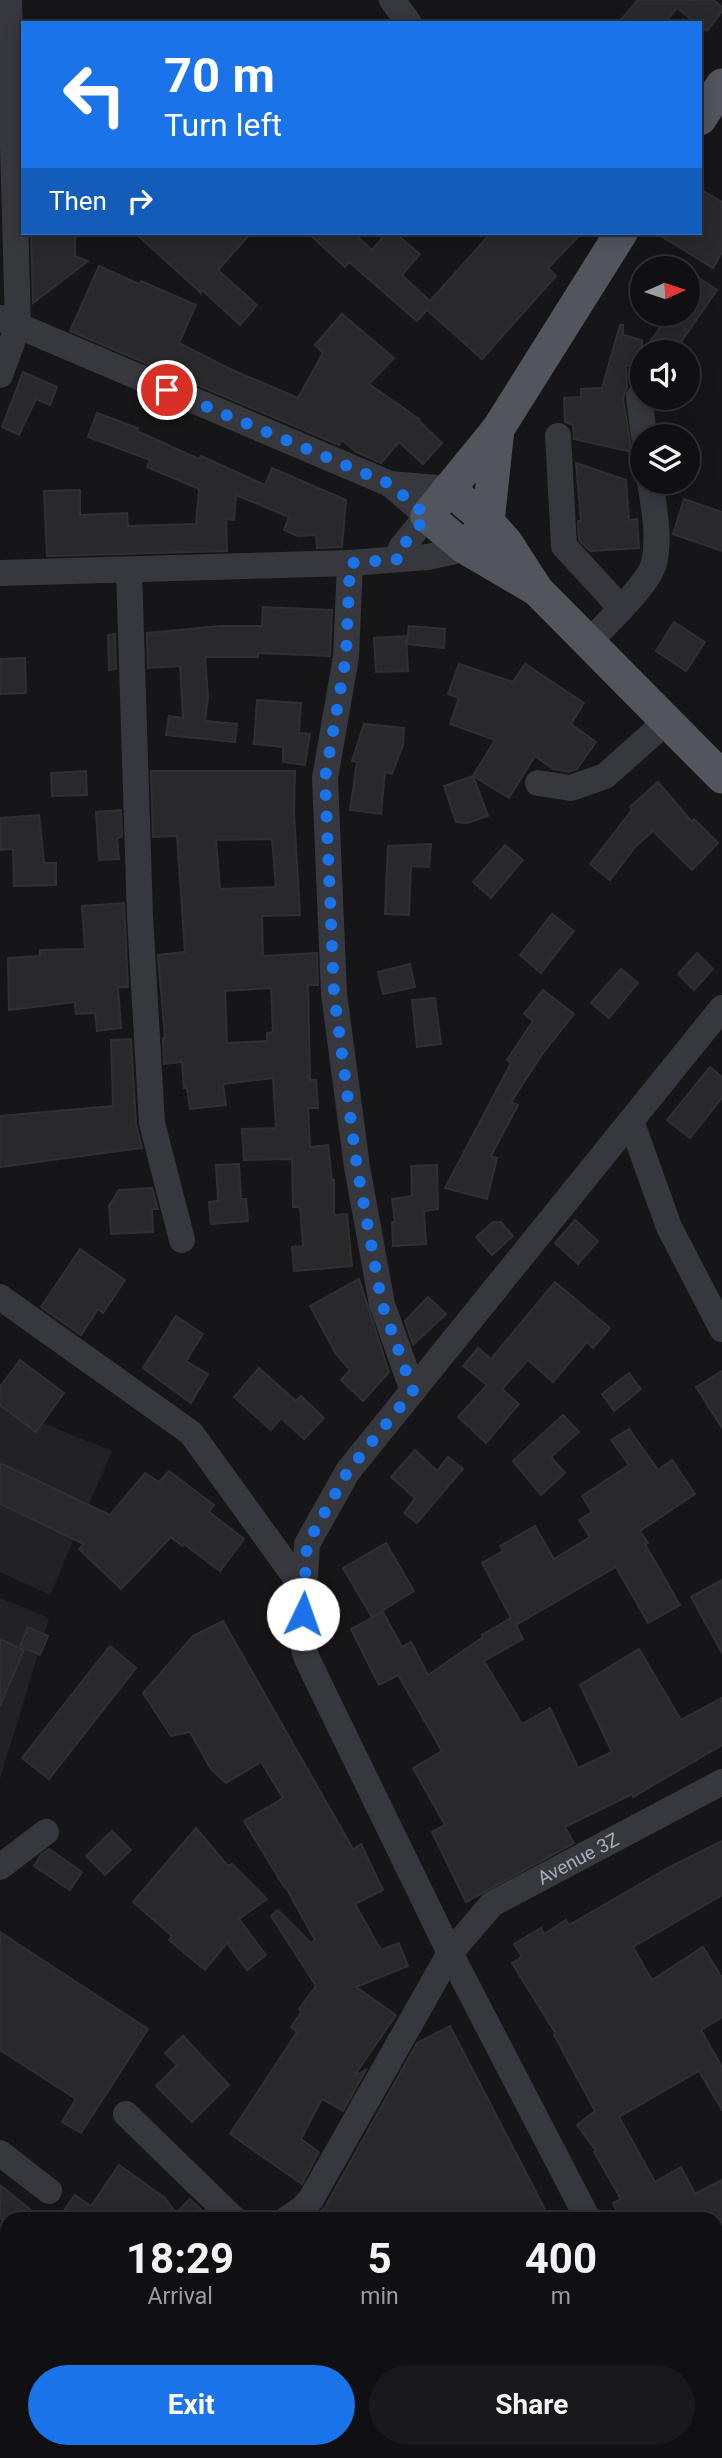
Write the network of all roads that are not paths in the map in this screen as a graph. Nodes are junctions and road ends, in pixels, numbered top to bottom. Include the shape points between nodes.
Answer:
1 (9, 0) edge
2 (392, 0) edge
3 (408, 21) edge
4 (614, 236) edge
5 (9, 322) edge
6 (0, 375) edge
7 (498, 429) junction
8 (558, 436) dead end
9 (390, 484) junction
10 (449, 489) junction
11 (652, 494) edge
12 (427, 516) junction
13 (488, 522) junction
14 (464, 547) junction
15 (399, 559) junction
16 (350, 563) junction
17 (129, 570) junction
18 (0, 573) edge
19 (537, 590) junction
20 (621, 608) junction
21 (589, 642) junction
22 (667, 722) junction
23 (722, 777) edge
24 (538, 783) dead end
25 (722, 1007) edge
26 (631, 1121) junction
27 (182, 1240) dead end
28 (0, 1297) edge
29 (722, 1329) edge
30 (413, 1391) junction
31 (304, 1590) junction
32 (722, 1782) edge
33 (46, 1832) dead end
34 (0, 1867) edge
35 (450, 1953) junction
36 (126, 2114) dead end
37 (0, 2153) edge
38 (48, 2191) dead end
39 (227, 2212) edge
40 (297, 2212) edge
41 (584, 2212) edge

1 - 5 street
2 - 3 street
4 - 7 main road
5 - 6 street
5 - 9 street
7 - 10 main road
7 - 13 main road
8 - 20 street via 564,546
9 - 10 street
9 - 12 street
10 - 12 main road
10 - 13 main road
11 - 20 street via 657,530 654,564
12 - 14 main road
12 - 15 street via 401,548
13 - 14 main road
13 - 19 main road
14 - 15 street
14 - 19 main road
15 - 16 street
16 - 17 street
16 - 30 street via 346,657 325,778 334,994 357,1167 382,1304
17 - 18 street
17 - 27 street via 139,917 152,1123
19 - 21 main road
20 - 21 street
21 - 22 main road
22 - 23 main road
22 - 24 street via 605,776 571,788
25 - 26 street
26 - 29 street via 669,1227
26 - 30 street
28 - 31 street via 191,1433
30 - 31 street via 348,1471 307,1544
31 - 35 street via 301,1638 307,1659
32 - 35 street, Avenue 3Z via 492,1904
33 - 34 street
35 - 40 street, Avenue 3Z via 311,2199
35 - 41 street
36 - 39 street
37 - 38 street

